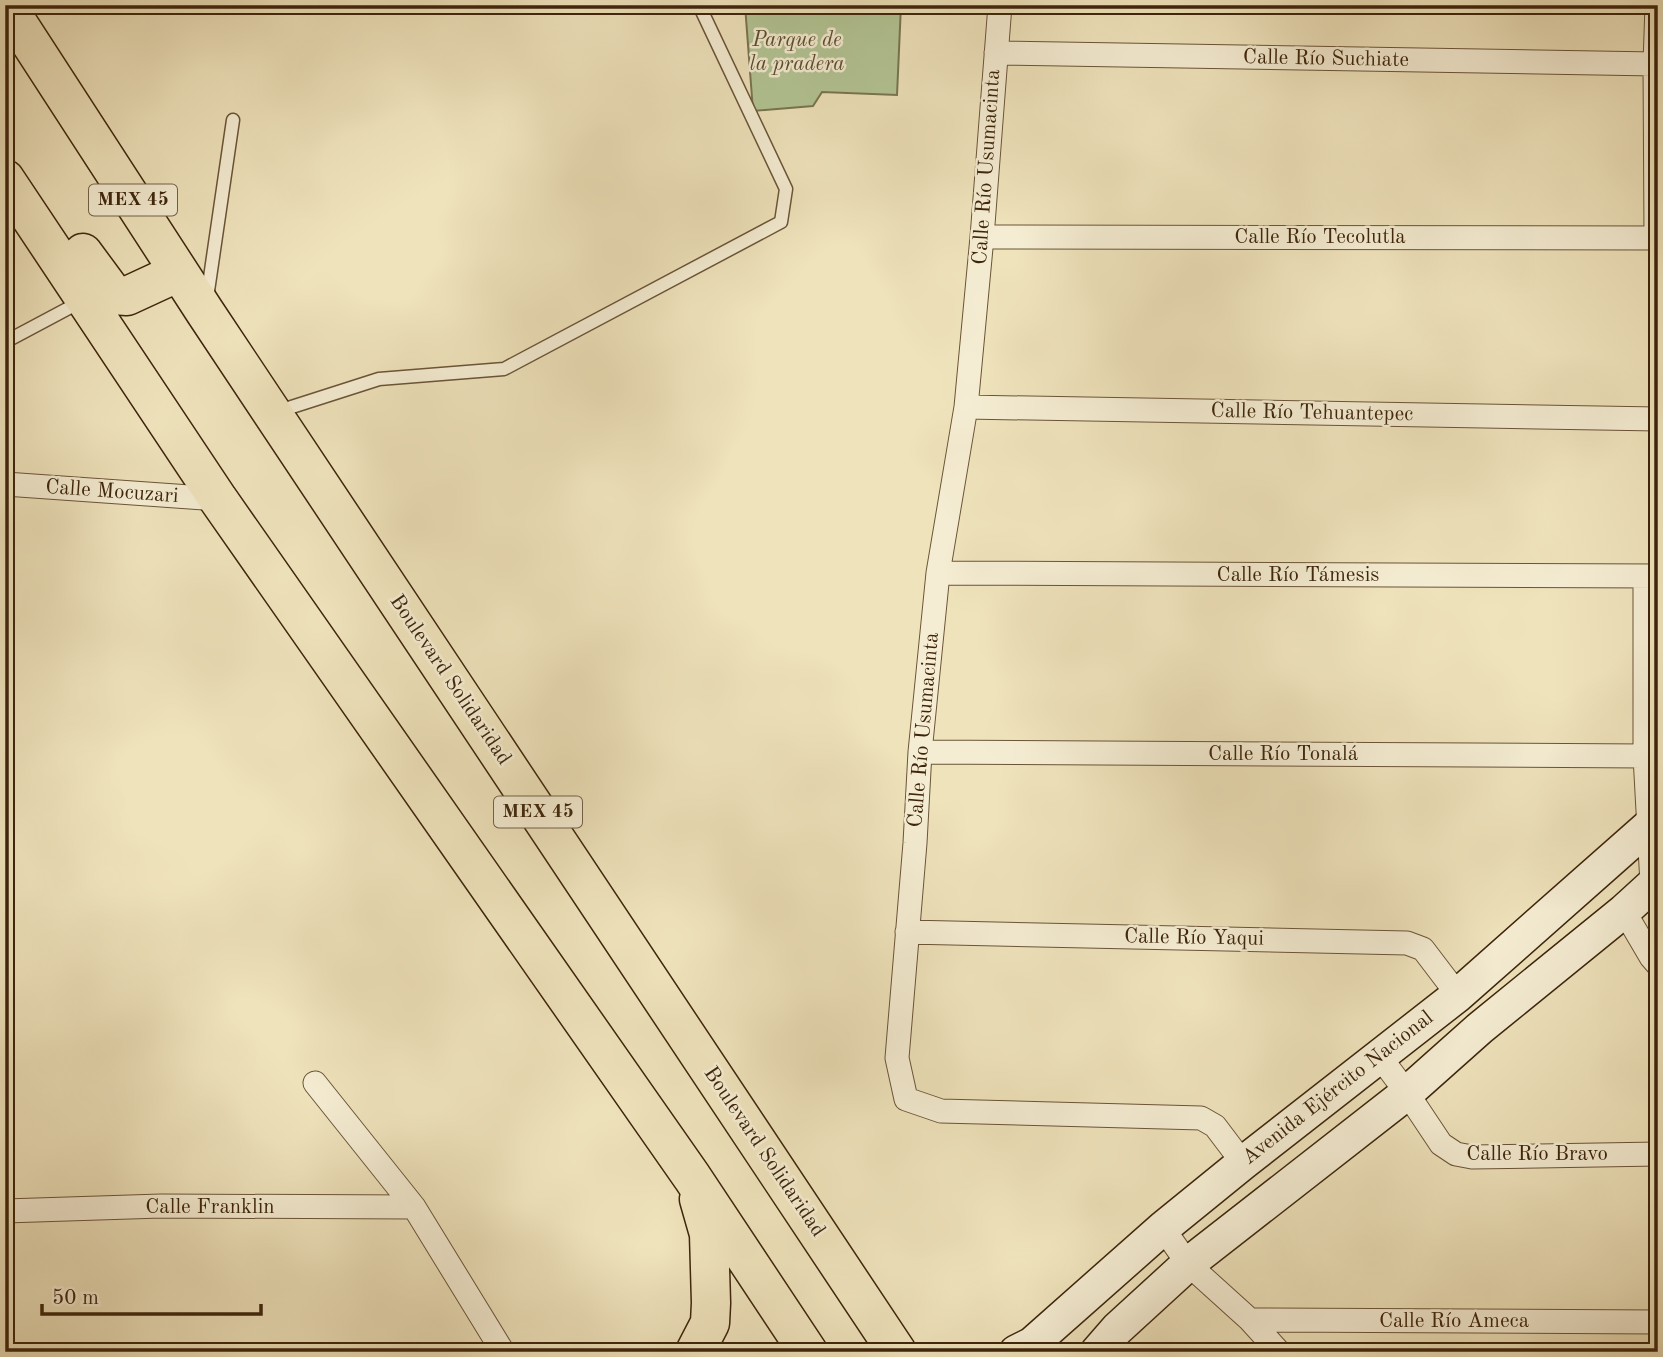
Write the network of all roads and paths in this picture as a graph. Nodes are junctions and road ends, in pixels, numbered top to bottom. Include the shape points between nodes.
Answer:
1 (6, 5) edge
2 (699, 5) edge
3 (1000, 5) edge
4 (1657, 5) edge
5 (996, 53) junction
6 (1655, 64) junction
7 (233, 120) dead end
8 (5, 179) edge
9 (39, 229) junction
10 (982, 237) junction
11 (1657, 238) edge
12 (179, 272) junction
13 (85, 300) junction
14 (205, 312) junction
15 (5, 342) edge
16 (966, 407) junction
17 (272, 413) junction
18 (1658, 419) edge
19 (5, 484) edge
20 (218, 499) junction
21 (938, 573) junction
22 (1651, 576) edge
23 (920, 752) junction
24 (1645, 756) junction
25 (1653, 824) edge
26 (1655, 882) edge
27 (1624, 911) junction
28 (907, 932) junction
29 (1658, 965) edge
30 (1458, 995) junction
31 (1381, 1057) junction
32 (315, 1083) dead end
33 (1407, 1093) junction
34 (1658, 1154) edge
35 (1242, 1163) junction
36 (692, 1177) junction
37 (414, 1207) junction
38 (5, 1211) edge
39 (1163, 1228) junction
40 (1188, 1264) junction
41 (1250, 1320) junction
42 (1658, 1322) edge
43 (503, 1352) edge
44 (695, 1352) edge
45 (808, 1352) edge
46 (897, 1352) edge
47 (1016, 1352) edge
48 (1097, 1352) edge
49 (1279, 1352) edge

1 - 12 highway, Boulevard Solidaridad / MEX 45
2 - 17 lane via 786,189 781,222 504,369 379,379
3 - 5 street, Calle Río Usumacinta
4 - 6 street
5 - 6 street, Calle Río Suchiate
5 - 10 street, Calle Río Usumacinta
6 - 11 street
7 - 14 lane
8 - 9 highway
9 - 12 highway via 69,235 114,295 127,296
9 - 13 highway
10 - 11 street, Calle Río Tecolutla
10 - 16 street, Calle Río Usumacinta
12 - 14 highway, Boulevard Solidaridad / MEX 45
13 - 15 lane
13 - 20 highway
14 - 17 highway, Boulevard Solidaridad / MEX 45
16 - 18 street, Calle Río Tehuantepec
16 - 21 street, Calle Río Usumacinta
17 - 46 highway, Boulevard Solidaridad / MEX 45
19 - 20 street, Calle Mocuzari
20 - 36 highway
21 - 22 street, Calle Río Támesis
21 - 23 street, Calle Río Usumacinta
22 - 24 street
23 - 24 street, Calle Río Tonalá
23 - 28 street, Calle Río Usumacinta
24 - 25 street
25 - 26 street
25 - 30 main road, Avenida Ejército Nacional
26 - 27 main road, Avenida Ejército Nacional
27 - 29 street
27 - 33 main road, Avenida Ejército Nacional
28 - 30 street, Calle Río Yaqui via 1407,943 1423,949
28 - 35 street, Calle Río Usumacinta via 897,1058 906,1099 941,1111 1201,1118 1215,1126
30 - 31 main road, Avenida Ejército Nacional
31 - 33 street, Calle Río Bravo
31 - 35 main road, Avenida Ejército Nacional
32 - 37 street
33 - 34 street, Calle Río Bravo via 1441,1144 1456,1154
33 - 40 main road, Avenida Ejército Nacional
35 - 39 main road, Avenida Ejército Nacional
36 - 44 highway via 709,1234 711,1303 710,1323
36 - 45 highway
37 - 38 street, Calle Franklin
37 - 43 street
39 - 40 street
39 - 47 main road, Avenida Ejército Nacional via 1032,1344
40 - 41 street
40 - 48 main road, Avenida Ejército Nacional
41 - 42 street, Calle Río Ameca
41 - 49 street

